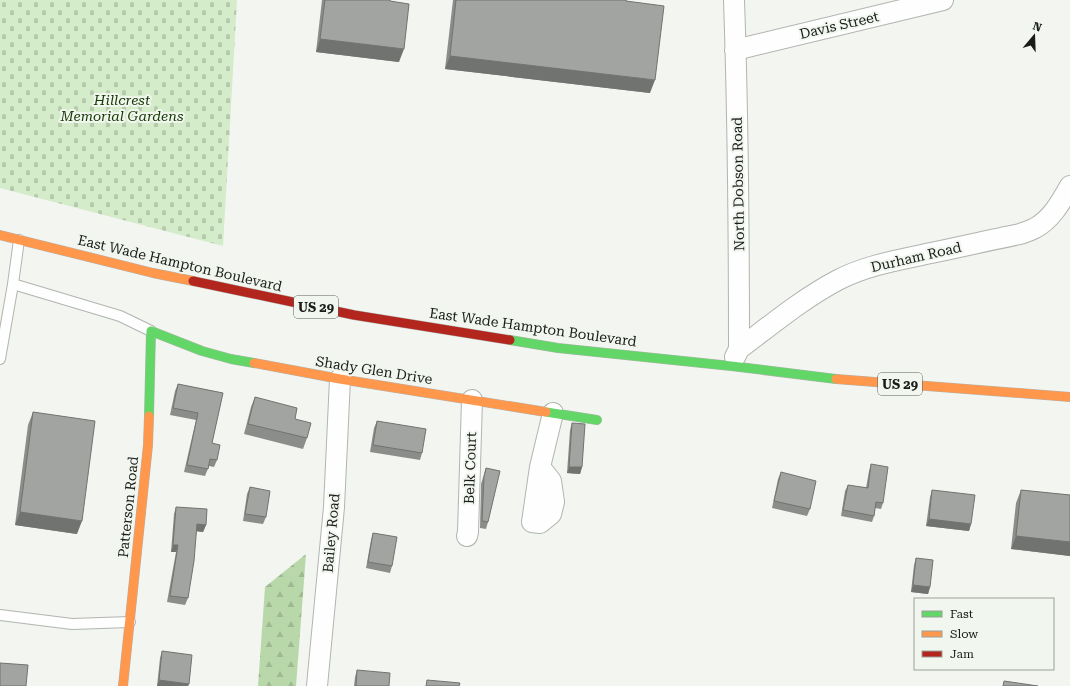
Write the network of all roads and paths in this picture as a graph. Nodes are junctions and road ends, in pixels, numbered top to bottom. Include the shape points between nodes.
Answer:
1 (734, 0) edge
2 (943, 0) edge
3 (736, 50) junction
4 (1070, 186) edge
5 (0, 236) edge
6 (19, 240) junction
7 (13, 284) junction
8 (151, 331) junction
9 (735, 358) junction
10 (0, 359) edge
11 (340, 379) junction
12 (1070, 397) edge
13 (472, 400) junction
14 (553, 413) junction
15 (597, 420) dead end
16 (540, 468) dead end
17 (467, 536) dead end
18 (0, 615) edge
19 (130, 622) junction
20 (123, 686) edge
21 (317, 686) edge

1 - 3 street, North Dobson Road
2 - 3 street, Davis Street
3 - 9 street, North Dobson Road via 739,271
4 - 9 street, Durham Road via 1049,218 1036,228 1020,234 884,263 839,280 795,306
5 - 6 main road, East Wade Hampton Boulevard / US 29
6 - 7 lane
6 - 9 main road, East Wade Hampton Boulevard / US 29 via 153,273 354,315 558,348
7 - 8 lane via 120,316
7 - 10 lane
8 - 11 main road, Shady Glen Drive via 231,360
8 - 19 main road, Patterson Road via 148,445
9 - 12 main road, East Wade Hampton Boulevard / US 29 via 834,379
11 - 13 main road, Shady Glen Drive
11 - 21 street, Bailey Road via 334,507
13 - 14 main road, Shady Glen Drive
13 - 17 street, Belk Court
14 - 15 main road, Shady Glen Drive
14 - 16 street
18 - 19 lane via 72,624
19 - 20 main road, Patterson Road

